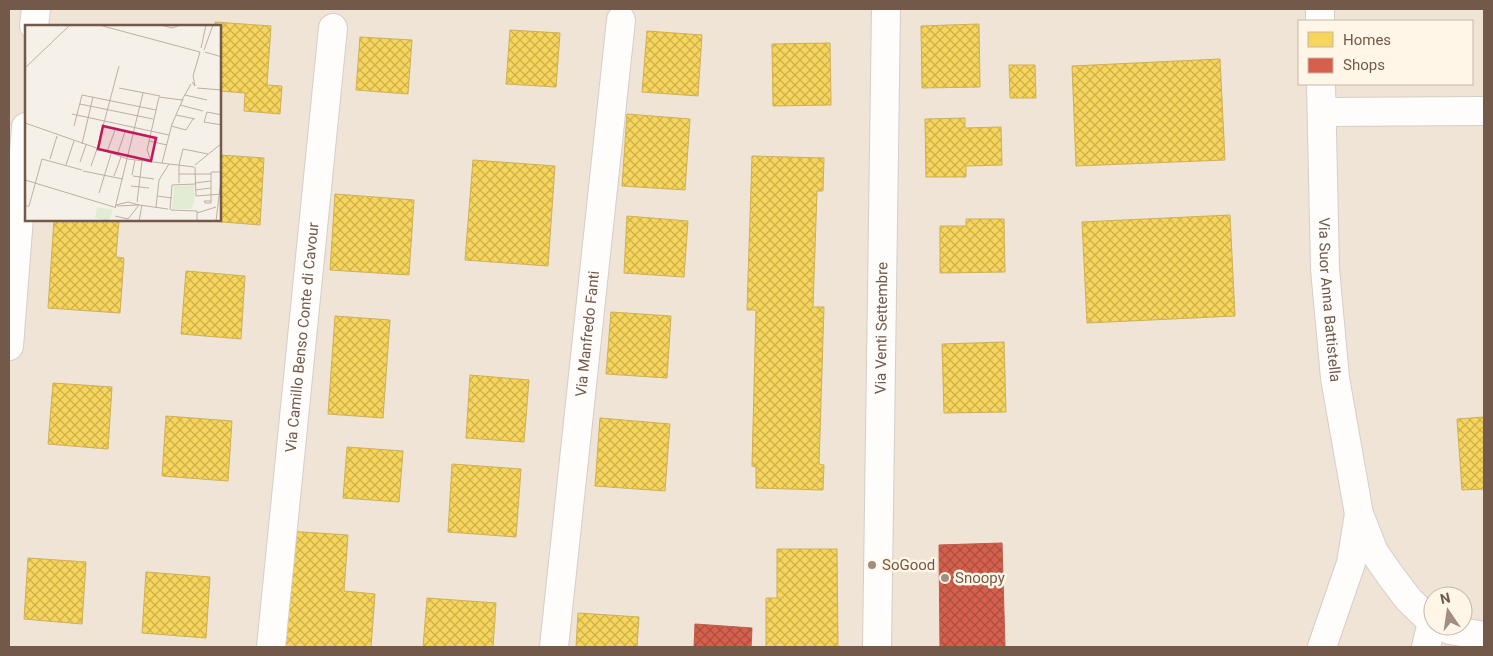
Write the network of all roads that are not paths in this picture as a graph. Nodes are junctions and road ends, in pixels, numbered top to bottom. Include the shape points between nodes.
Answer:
1 (36, 9) edge
2 (886, 9) edge
3 (621, 20) dead end
4 (34, 25) edge
5 (333, 28) dead end
6 (1321, 85) edge
7 (1484, 111) edge
8 (1322, 112) junction
9 (25, 140) edge
10 (9, 346) edge
11 (1359, 514) junction
12 (1423, 617) edge
13 (271, 647) edge
14 (554, 647) edge
15 (878, 647) edge
16 (1322, 647) edge

1 - 4 street
2 - 15 street, Via Venti Settembre
3 - 14 street, Via Manfredo Fanti
5 - 13 street, Via Camillo Benso Conte di Cavour
6 - 8 street, Via Suor Anna Battistella
7 - 8 street
8 - 11 street, Via Suor Anna Battistella via 1326,279 1335,378
9 - 10 street
11 - 12 street via 1374,552
11 - 16 street via 1351,563

